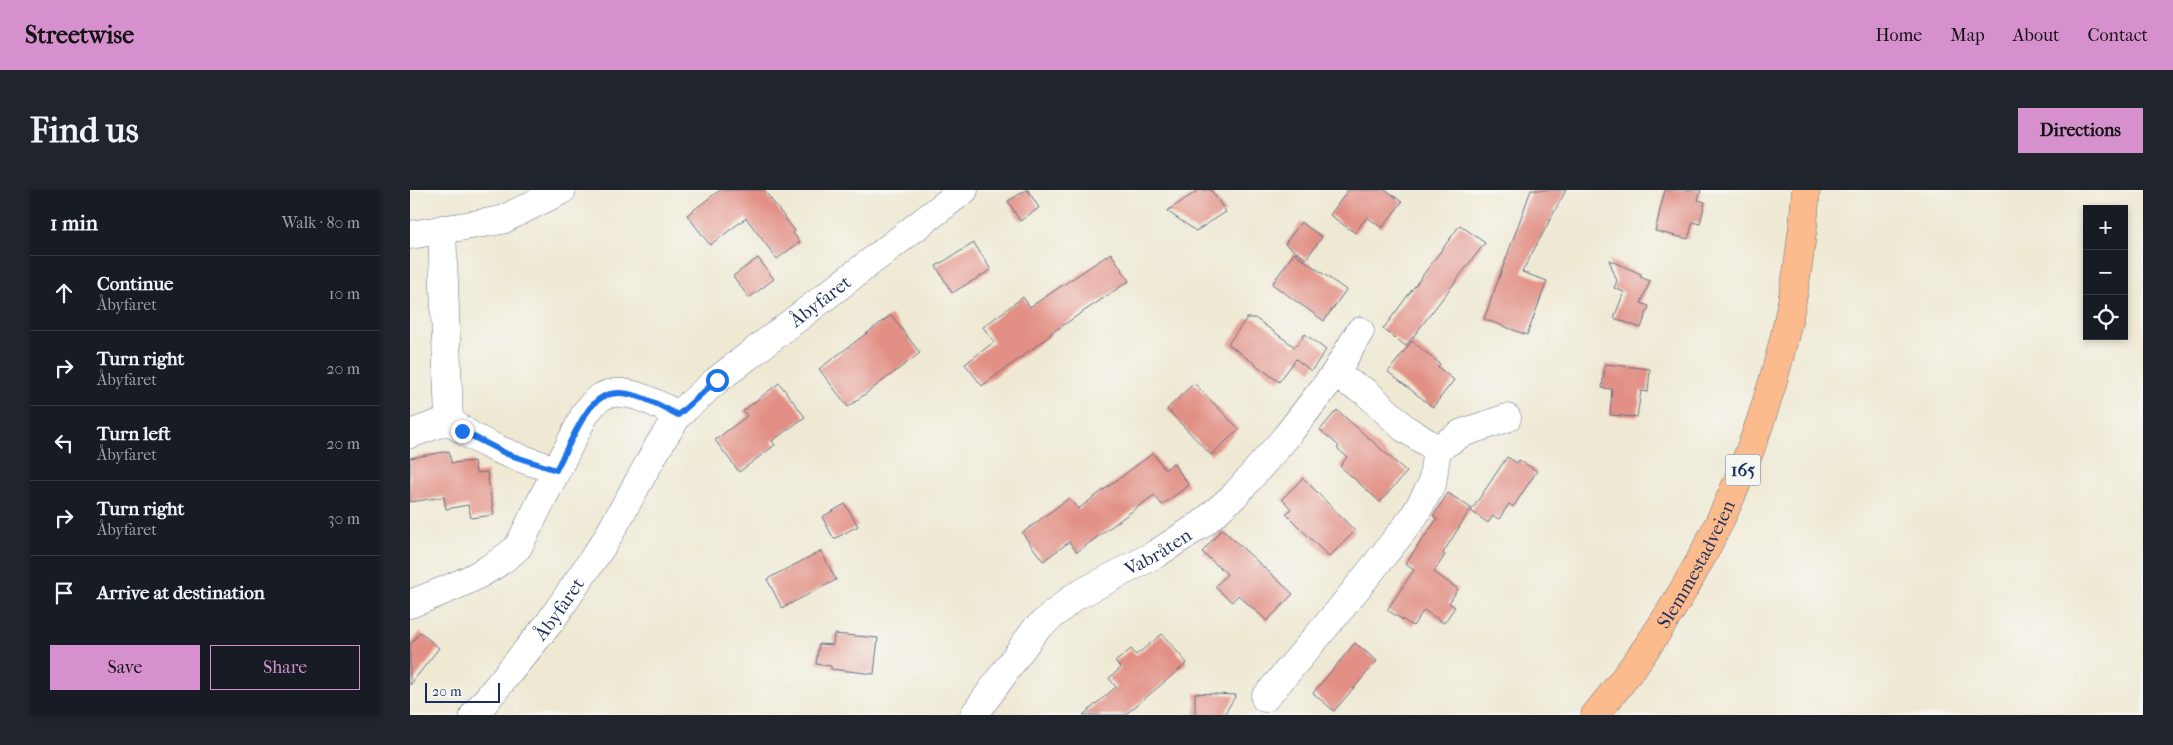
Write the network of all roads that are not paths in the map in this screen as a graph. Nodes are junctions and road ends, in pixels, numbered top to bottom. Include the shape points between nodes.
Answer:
1 (562, 190) edge
2 (964, 190) edge
3 (1806, 190) edge
4 (442, 229) junction
5 (410, 235) edge
6 (1360, 331) dead end
7 (1334, 375) junction
8 (678, 415) junction
9 (1507, 418) dead end
10 (449, 420) junction
11 (410, 434) edge
12 (1437, 449) junction
13 (556, 470) junction
14 (410, 604) edge
15 (1265, 698) dead end
16 (474, 715) edge
17 (974, 715) edge
18 (1595, 715) edge

1 - 4 street via 502,220
2 - 8 street, Åbyfaret via 725,374
3 - 18 main road, Slemmestadveien / 165 via 1800,252 1785,338 1776,376 1744,469 1705,551 1667,617
4 - 5 street
4 - 10 street
6 - 7 street, Vabråten
7 - 12 street via 1366,392 1404,428
7 - 17 street, Vabråten via 1242,488 1202,524 1156,554 1074,597 1035,630
8 - 13 street via 656,402 633,394 612,392 598,399 586,412
8 - 16 street, Åbyfaret via 606,540 550,622
9 - 12 street via 1462,432
10 - 11 street
10 - 13 street via 462,431 507,454
12 - 15 street via 1432,484 1413,518
13 - 14 street via 518,547 502,562

